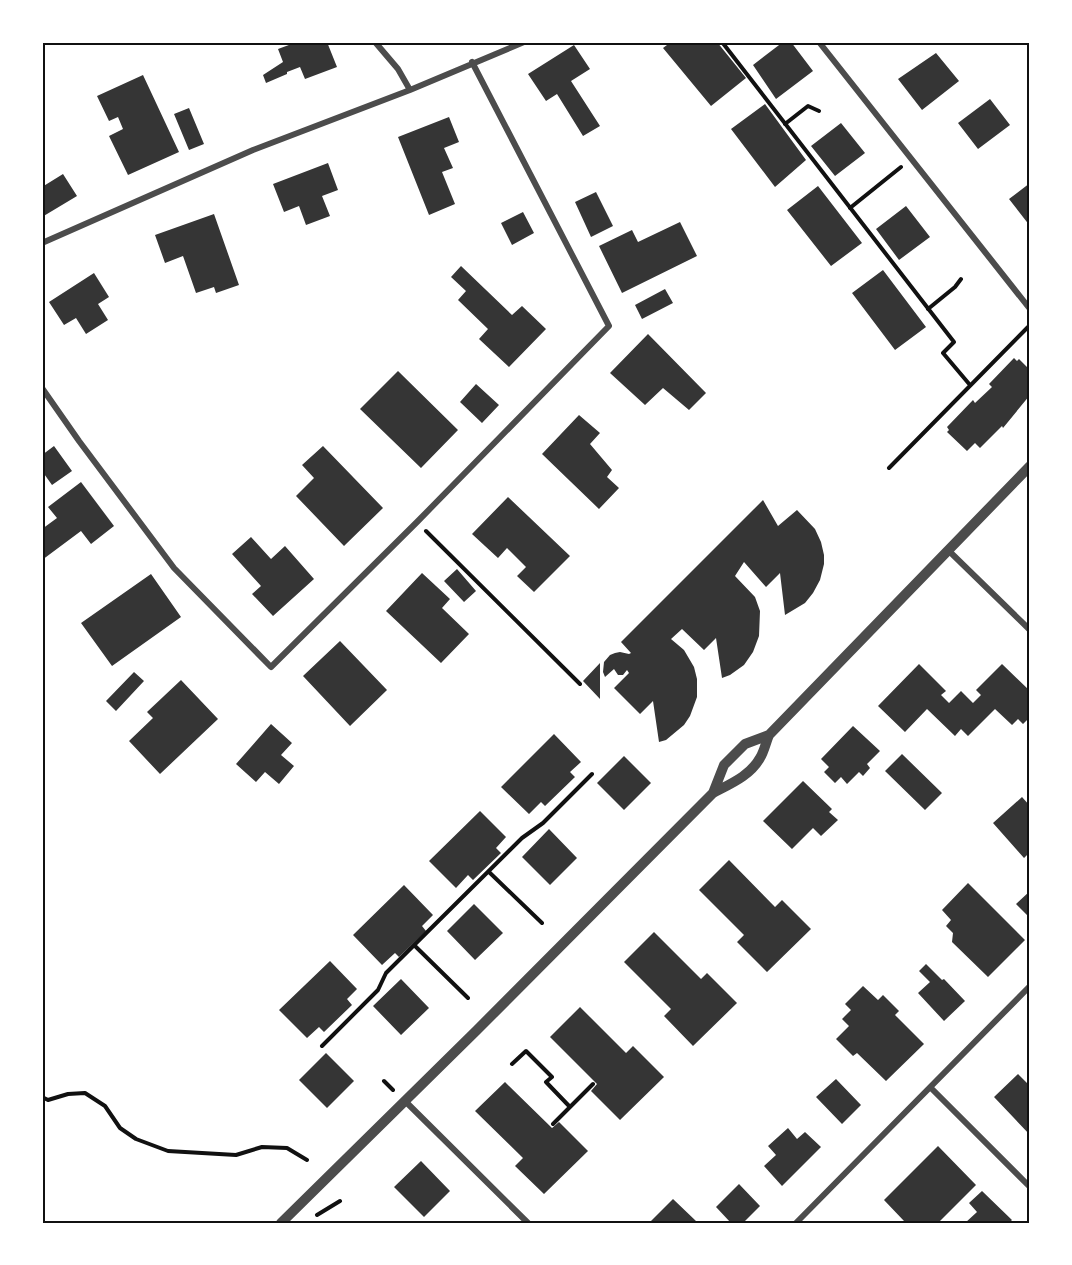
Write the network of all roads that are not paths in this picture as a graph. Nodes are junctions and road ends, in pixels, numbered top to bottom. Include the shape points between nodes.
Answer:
1 (375, 42) edge
2 (524, 42) edge
3 (819, 42) edge
4 (472, 62) junction
5 (410, 90) junction
6 (42, 243) edge
7 (1030, 309) edge
8 (42, 388) edge
9 (1030, 466) edge
10 (949, 551) junction
11 (1030, 630) edge
12 (769, 735) junction
13 (713, 793) junction
14 (1030, 986) edge
15 (931, 1088) junction
16 (405, 1101) junction
17 (1030, 1186) edge
18 (284, 1220) edge
19 (528, 1223) edge
20 (796, 1223) edge

1 - 5 street
2 - 4 street
3 - 7 street
4 - 5 street
4 - 8 street via 609,326 271,667 174,568
5 - 6 street via 253,150
9 - 10 street
10 - 11 street
10 - 12 street
12 - 13 street via 760,759 739,780
12 - 13 street via 745,744 724,765
13 - 16 street
14 - 15 street
15 - 17 street
15 - 20 street
16 - 18 street
16 - 19 street

